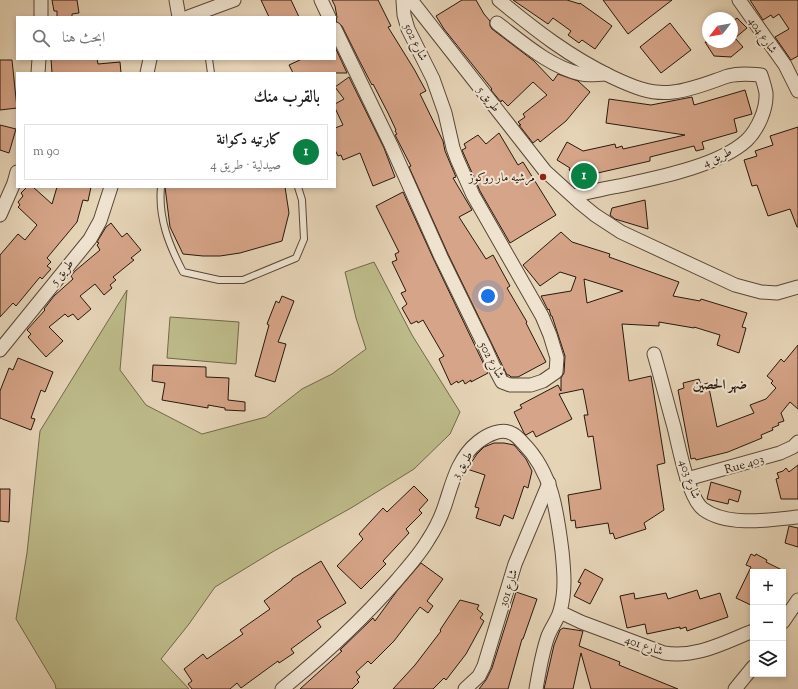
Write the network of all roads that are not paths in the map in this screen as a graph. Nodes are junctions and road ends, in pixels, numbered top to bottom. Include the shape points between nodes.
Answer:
1 (41, 0) edge
2 (176, 0) edge
3 (234, 0) edge
4 (321, 0) edge
5 (499, 0) edge
6 (739, 0) edge
7 (407, 2) edge
8 (203, 14) edge
9 (41, 16) edge
10 (179, 16) edge
11 (193, 16) edge
12 (329, 16) edge
13 (497, 23) dead end
14 (336, 31) edge
15 (39, 60) edge
16 (150, 60) edge
17 (209, 60) edge
18 (38, 72) edge
19 (147, 72) edge
20 (211, 72) edge
21 (606, 74) junction
22 (798, 91) edge
23 (16, 176) edge
24 (111, 188) edge
25 (161, 188) edge
26 (298, 188) edge
27 (577, 200) junction
28 (0, 215) edge
29 (798, 287) edge
30 (0, 350) edge
31 (654, 354) dead end
32 (798, 442) edge
33 (688, 479) junction
34 (549, 483) junction
35 (798, 517) edge
36 (798, 600) edge
37 (560, 612) junction
38 (786, 615) edge
39 (750, 632) edge
40 (750, 671) edge
41 (282, 689) edge
42 (465, 689) edge
43 (536, 689) edge
44 (735, 689) edge

1 - 9 street
2 - 10 street
3 - 8 street
4 - 12 street
5 - 21 street, طريق 4 via 568,53
6 - 22 street, شارع 404 via 785,65
7 - 14 street, شارع 502 via 404,16 408,29 434,79 460,167 550,335 557,358 556,372 543,381 520,386 502,382
7 - 27 street, طريق 5 via 545,171
8 - 11 street
13 - 21 street via 554,63 582,75
15 - 18 street
16 - 19 street
17 - 20 lane
21 - 27 street, طريق 4 via 643,90 658,93 692,88 738,74 761,75 766,100 757,127 747,140 729,152 697,166 664,176 577,195
23 - 28 street
24 - 30 street, طريق 5 via 100,221 90,239
25 - 26 lane via 161,217 171,248 183,272 219,280 243,280 296,258 304,239 302,200
27 - 29 street via 621,232 735,285 777,294
31 - 33 street, شارع 403
32 - 33 street, Rue 403 via 780,453
33 - 35 street, شارع 403 via 697,502 712,514 746,521
34 - 37 street, طريق 3 via 556,506 564,574
34 - 41 street, طريق 3 via 530,451 513,434 491,434 478,442 467,452 459,465 446,503 428,541 372,607 333,646
34 - 42 street, شارع 301 via 515,564 484,666 479,676
36 - 38 street
37 - 39 street, شارع 401 via 664,653 678,655 696,653
37 - 43 street, طريق 3 via 545,644
40 - 44 street

